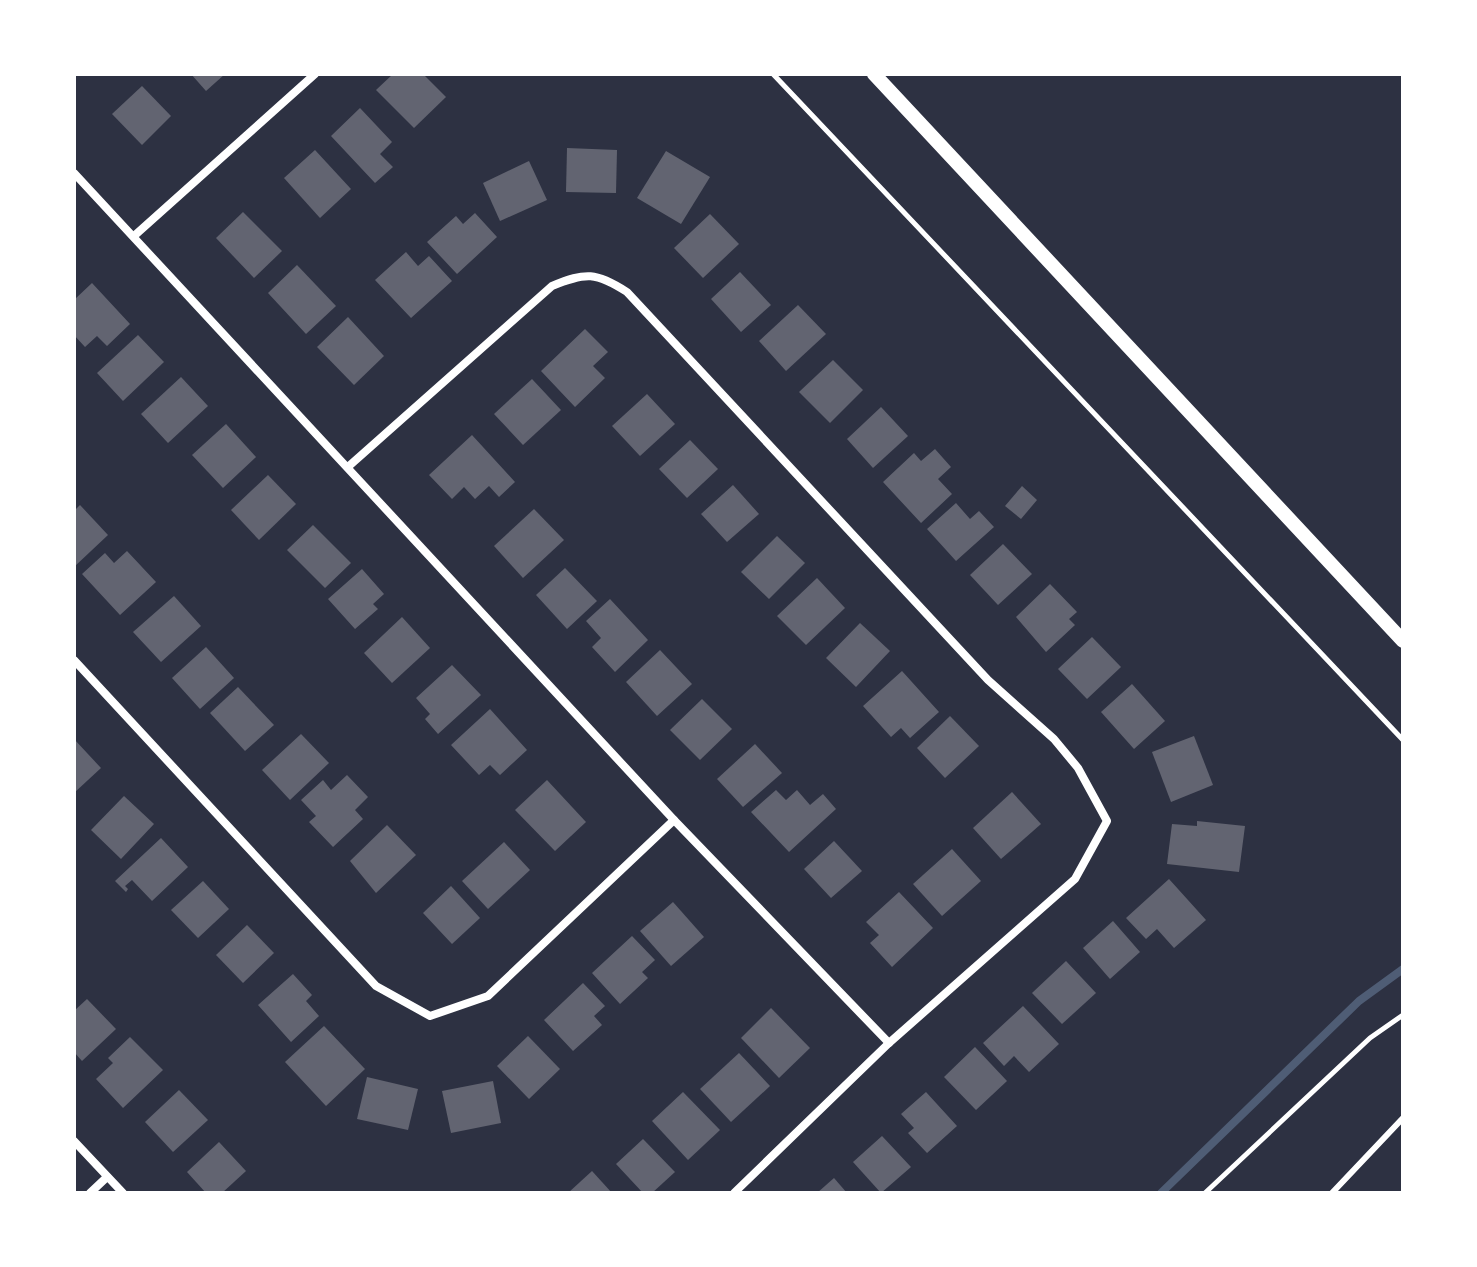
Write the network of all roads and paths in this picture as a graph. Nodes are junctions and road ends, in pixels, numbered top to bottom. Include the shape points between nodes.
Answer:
1 (315, 74) edge
2 (773, 74) edge
3 (874, 74) edge
4 (74, 173) edge
5 (134, 236) junction
6 (349, 466) junction
7 (1403, 641) edge
8 (74, 660) edge
9 (1403, 740) edge
10 (674, 820) junction
11 (1403, 1015) edge
12 (889, 1043) junction
13 (1403, 1118) edge
14 (74, 1141) edge
15 (107, 1177) junction
16 (90, 1193) edge
17 (123, 1193) edge
18 (734, 1193) edge
19 (1205, 1193) edge
20 (1332, 1193) edge

1 - 5 street
2 - 9 path
3 - 7 street
4 - 5 street
5 - 6 street
6 - 10 street
6 - 12 street via 552,286 581,274 606,278 627,292 988,680 1054,739 1078,768 1107,821 1075,879
8 - 10 street via 376,986 430,1016 488,996
10 - 12 street
11 - 19 path via 1370,1038
12 - 18 street
13 - 20 lane
14 - 15 street
15 - 16 street
15 - 17 street

